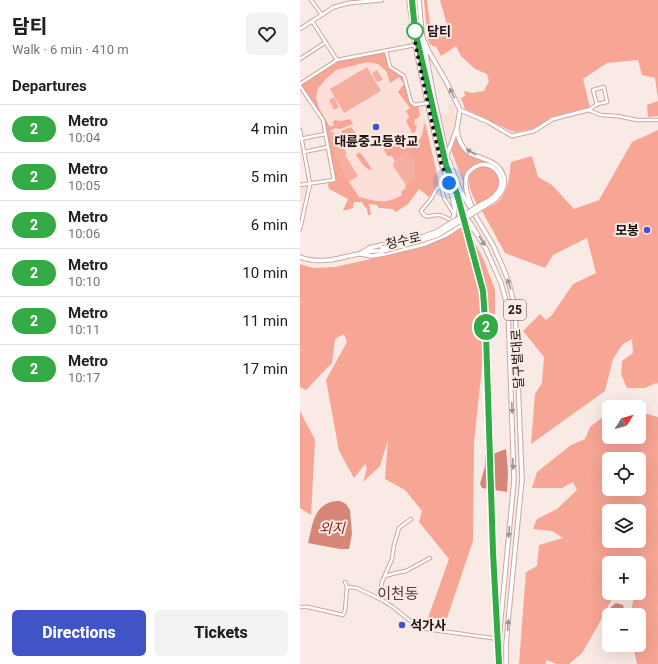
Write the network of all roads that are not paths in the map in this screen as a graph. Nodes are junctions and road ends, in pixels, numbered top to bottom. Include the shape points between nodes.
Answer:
1 (312, 0) edge
2 (381, 0) edge
3 (409, 0) edge
4 (419, 0) edge
5 (360, 1) edge
6 (322, 15) junction
7 (312, 21) junction
8 (300, 28) edge
9 (422, 33) junction
10 (326, 42) junction
11 (415, 45) junction
12 (386, 51) junction
13 (300, 59) edge
14 (337, 60) junction
15 (300, 85) edge
16 (427, 103) junction
17 (596, 105) junction
18 (460, 110) junction
19 (588, 110) junction
20 (658, 120) edge
21 (457, 128) junction
22 (300, 130) edge
23 (325, 134) junction
24 (301, 139) edge
25 (328, 147) junction
26 (304, 152) junction
27 (447, 156) junction
28 (310, 184) junction
29 (450, 185) junction
30 (300, 186) edge
31 (441, 186) junction
32 (484, 205) junction
33 (455, 215) junction
34 (477, 218) junction
35 (452, 221) junction
36 (300, 229) edge
37 (476, 231) junction
38 (383, 251) junction
39 (300, 252) edge
40 (360, 254) junction
41 (301, 257) edge
42 (411, 519) dead end
43 (430, 558) dead end
44 (385, 576) junction
45 (344, 582) dead end
46 (347, 587) junction
47 (382, 600) junction
48 (300, 607) edge
49 (499, 639) junction
50 (499, 664) edge
51 (506, 664) edge

1 - 6 street
2 - 5 street
3 - 11 main road, 달구벌대로 / 25
4 - 9 main road, 달구벌대로 / 25
5 - 6 street via 334,7
6 - 7 street
7 - 8 street
7 - 10 street
18 -> 9 main road via 428,50
9 - 27 main road, 달구벌대로 / 25
10 - 13 street
10 - 14 street
11 - 12 street
11 - 16 main road, 달구벌대로 / 25
12 - 14 street
12 - 16 street via 390,67 404,76 412,102 415,105
14 - 15 street
15 - 23 street via 323,120
16 - 29 main road, 달구벌대로 / 25 via 441,163
17 - 17 street via 608,102 604,87 593,90
17 - 19 street
18 - 19 street via 512,136 534,131 553,120
18 - 21 main road
19 - 20 street via 601,115
21 - 27 main road
32 -> 21 main road via 501,194 505,181 503,173 495,163 467,151 460,142
22 - 24 street
23 - 24 street
23 - 25 street
24 - 26 street
25 - 26 street
25 - 28 street via 334,180
26 - 28 street
27 - 34 main road, 달구벌대로 / 25 via 461,192
28 - 30 street
28 - 36 street
29 - 31 street
29 - 33 main road
29 - 37 main road, 달구벌대로 / 25
31 - 33 street via 444,198
31 - 35 street via 421,211 426,216 440,215
32 - 34 main road via 499,191 501,183 497,171 483,164 472,168 466,180 466,188
32 - 38 main road, bridge via 436,232
33 - 35 main road
51 -> 34 main road, 달구벌대로 / 25 via 522,479 515,307 504,270
35 - 40 main road, 청수로 via 426,235 369,248
37 - 38 main road, 청수로 via 463,224 425,244
37 -> 49 main road, 달구벌대로 / 25 via 499,278 508,308 514,480
38 - 40 main road, 청수로
38 - 40 main road via 372,256
39 - 41 street
40 - 41 main road, 청수로 via 325,261
42 - 44 street via 399,528
43 - 44 street via 406,571
44 - 47 street via 381,588
45 - 46 street
46 - 47 street via 357,588
46 - 48 street via 343,615
47 - 49 street via 419,628
49 - 50 main road, 달구벌대로 / 25

